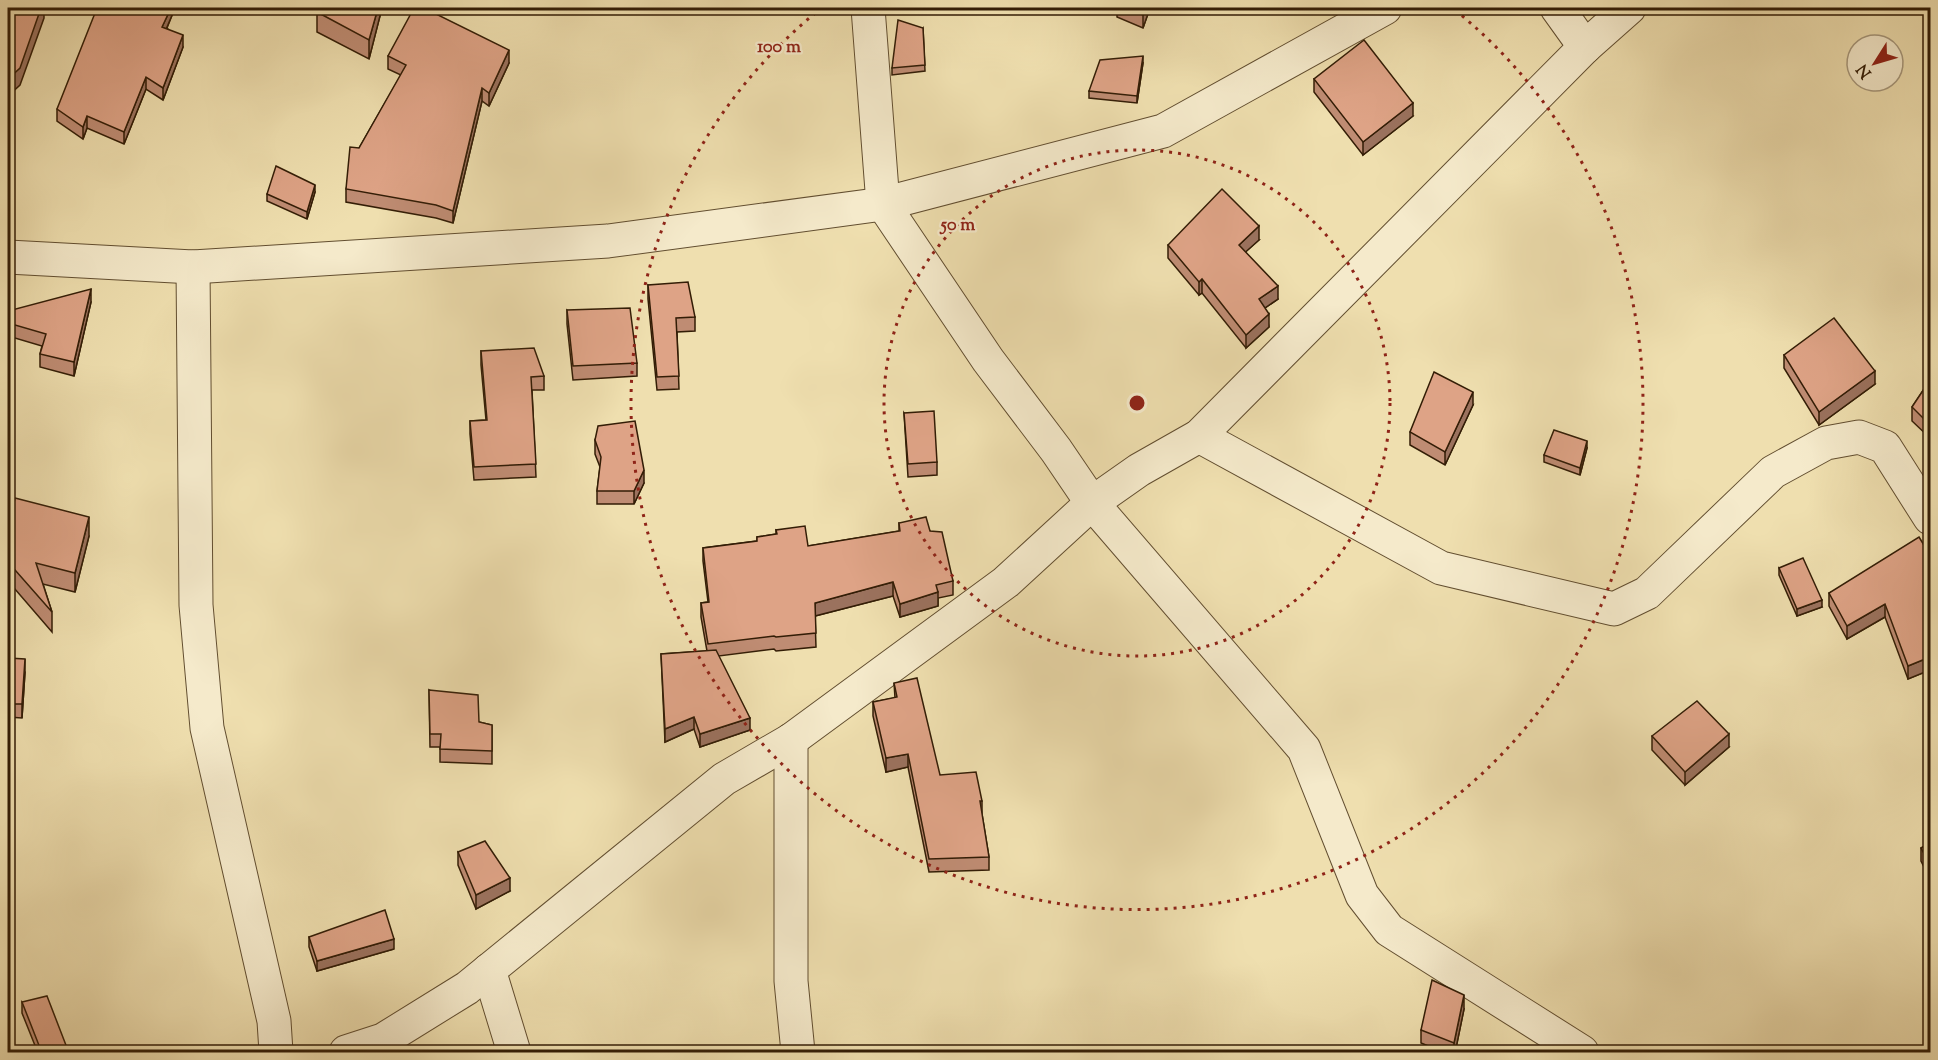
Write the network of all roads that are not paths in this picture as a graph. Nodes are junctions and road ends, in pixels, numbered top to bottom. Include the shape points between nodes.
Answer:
1 (868, 8) edge
2 (1385, 8) edge
3 (1557, 8) edge
4 (1629, 8) edge
5 (1585, 48) junction
6 (883, 204) junction
7 (8, 257) edge
8 (193, 267) junction
9 (1199, 436) junction
10 (1092, 503) junction
11 (1930, 518) edge
12 (791, 740) junction
13 (489, 970) junction
14 (276, 1053) edge
15 (346, 1053) edge
16 (514, 1053) edge
17 (798, 1053) edge
18 (1582, 1053) edge

1 - 6 street
2 - 6 street via 1163,131
3 - 5 street
4 - 5 street
5 - 9 street
6 - 8 street via 608,241
6 - 10 street via 988,360
7 - 8 street
8 - 14 street via 196,605 207,728 274,1021
9 - 10 street via 1139,470
9 - 11 street via 1441,568 1614,609 1647,592 1773,472 1826,443 1859,437 1885,447
10 - 12 street via 1006,582
10 - 18 street via 1304,749 1362,895 1389,930
12 - 13 street via 724,779
12 - 17 street via 791,981
13 - 15 street via 467,988 382,1040
13 - 16 street

